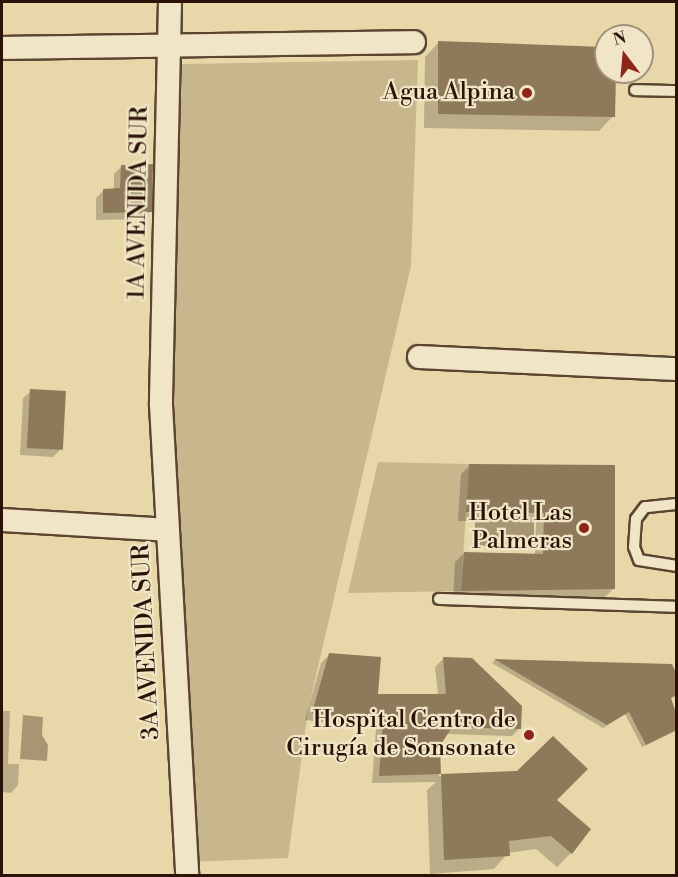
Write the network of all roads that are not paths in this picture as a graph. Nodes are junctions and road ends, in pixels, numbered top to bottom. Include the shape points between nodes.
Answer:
1 (170, 2) edge
2 (414, 42) dead end
3 (169, 46) junction
4 (2, 48) edge
5 (635, 90) dead end
6 (676, 92) edge
7 (419, 357) dead end
8 (676, 369) edge
9 (162, 405) joint
10 (676, 504) edge
11 (2, 520) edge
12 (168, 530) junction
13 (676, 566) edge
14 (439, 599) dead end
15 (676, 607) edge
16 (187, 876) edge

1 - 3 street, 1A AVENIDA SUR
2 - 3 street
3 - 4 street
3 - 9 street, 1A AVENIDA SUR
5 - 6 lane
7 - 8 street
9 - 12 street, 3A AVENIDA SUR
10 - 13 lane via 645,507 636,519 634,547 639,560
11 - 12 street
12 - 16 street, 3A AVENIDA SUR
14 - 15 lane

